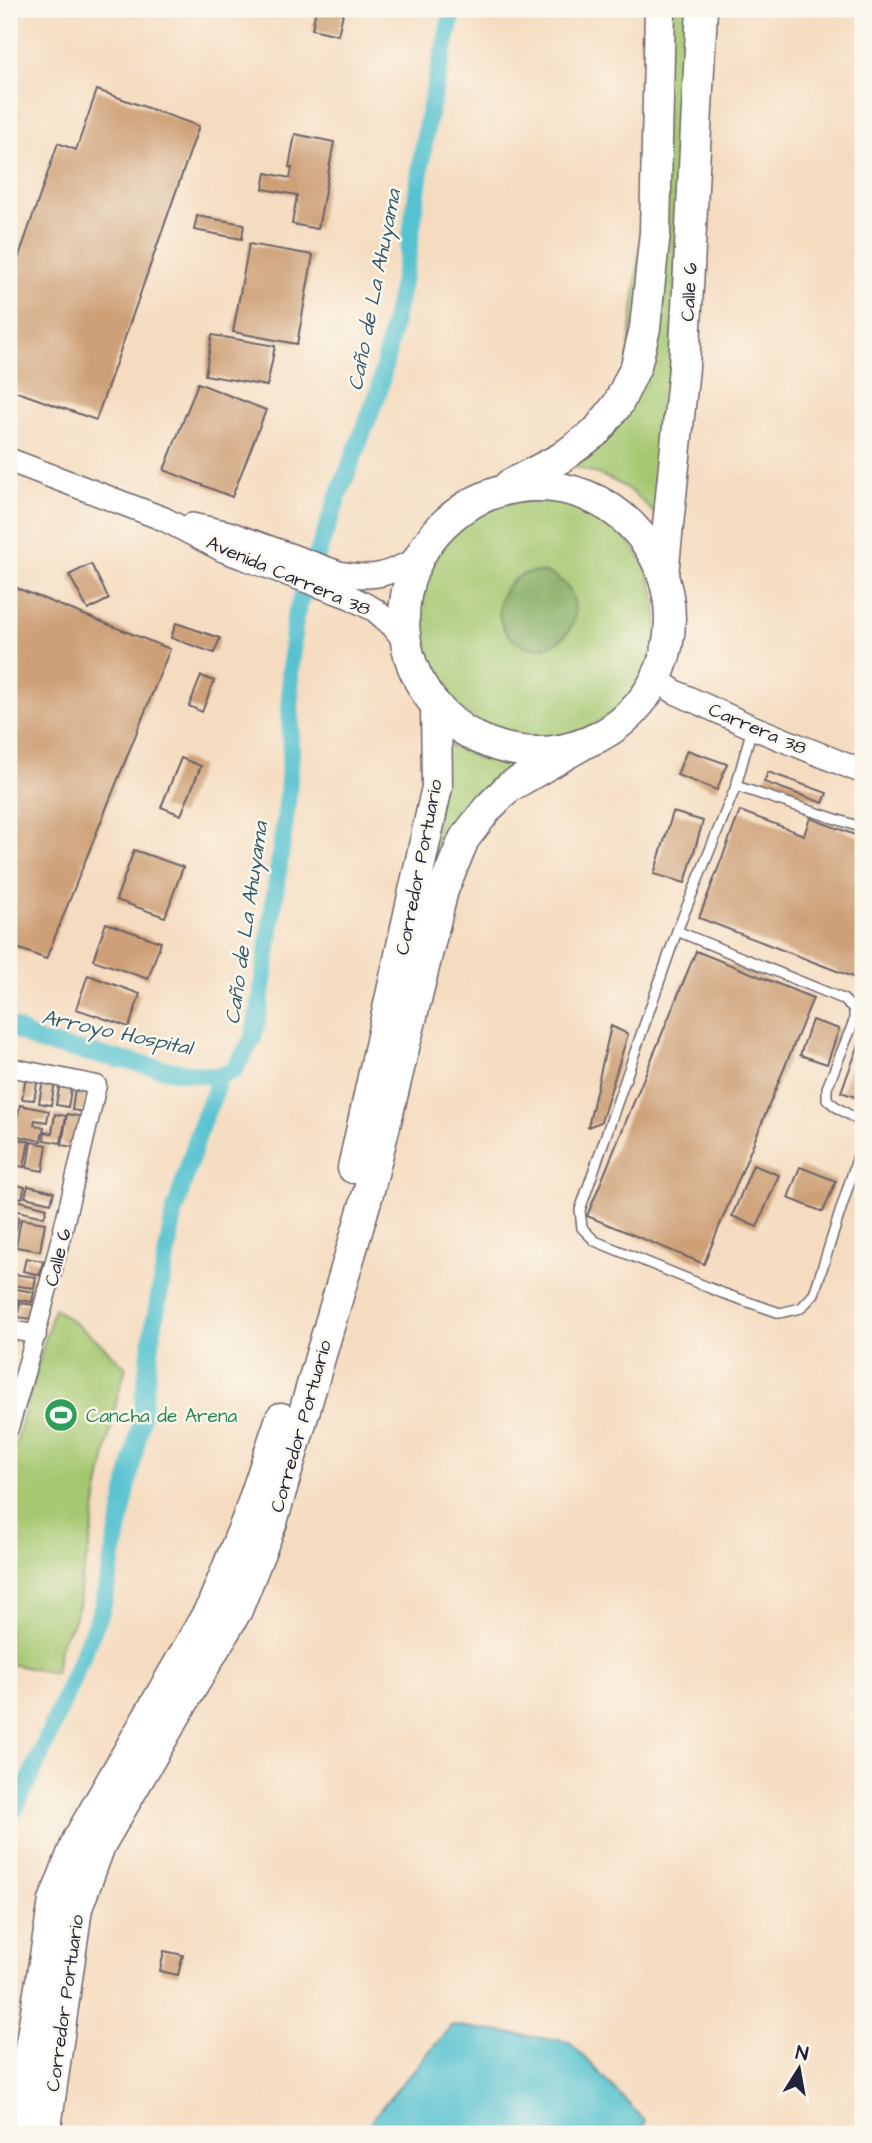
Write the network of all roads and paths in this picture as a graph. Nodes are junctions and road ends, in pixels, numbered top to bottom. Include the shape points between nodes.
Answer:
1 (660, 9) edge
2 (702, 9) edge
3 (9, 460) edge
4 (494, 493) junction
5 (418, 559) junction
6 (663, 575) junction
7 (337, 582) junction
8 (405, 641) junction
9 (655, 678) junction
10 (436, 705) junction
11 (752, 727) junction
12 (582, 745) junction
13 (863, 772) edge
14 (736, 786) junction
15 (863, 828) edge
16 (677, 931) junction
17 (9, 1067) edge
18 (863, 1125) edge
19 (863, 1140) edge
20 (9, 1329) edge
21 (37, 1335) junction
22 (9, 1428) edge
23 (16, 2134) edge
24 (45, 2134) edge

1 - 4 main road, Calle 6 via 655,232 645,328 636,366 618,404 597,431 561,458
2 - 6 main road, Calle 6 via 684,367
3 - 7 street, Avenida Carrera 38 via 164,519 229,533 251,551
4 - 5 main road via 463,508 437,530
4 - 6 main road via 553,487 609,507 650,548
5 - 7 street, Avenida Carrera 38 via 373,577
5 - 8 main road via 403,613
6 - 9 main road via 670,637
7 - 8 street, Avenida Carrera 38 via 375,610
8 - 10 main road via 422,686
9 - 11 street, Carrera 38
9 - 12 main road via 628,717
10 - 12 main road via 459,727 486,742 517,751 549,752
10 - 23 main road, Corredor Portuario via 437,787 418,884 353,1170 276,1435 212,1606 78,1839 54,1901
11 - 13 street, Carrera 38
11 - 14 lane
12 - 24 main road, Corredor Portuario via 509,787 488,808 464,839 443,890 369,1189 272,1522 237,1610 100,1845 77,1908
14 - 15 lane
14 - 16 lane
16 - 18 lane via 843,999 855,1009 827,1099
16 - 19 lane via 580,1210 582,1228 595,1241 722,1293 780,1313 801,1308 814,1294
17 - 21 street, Calle 6 via 97,1085
20 - 21 street
21 - 22 street, Calle 6

